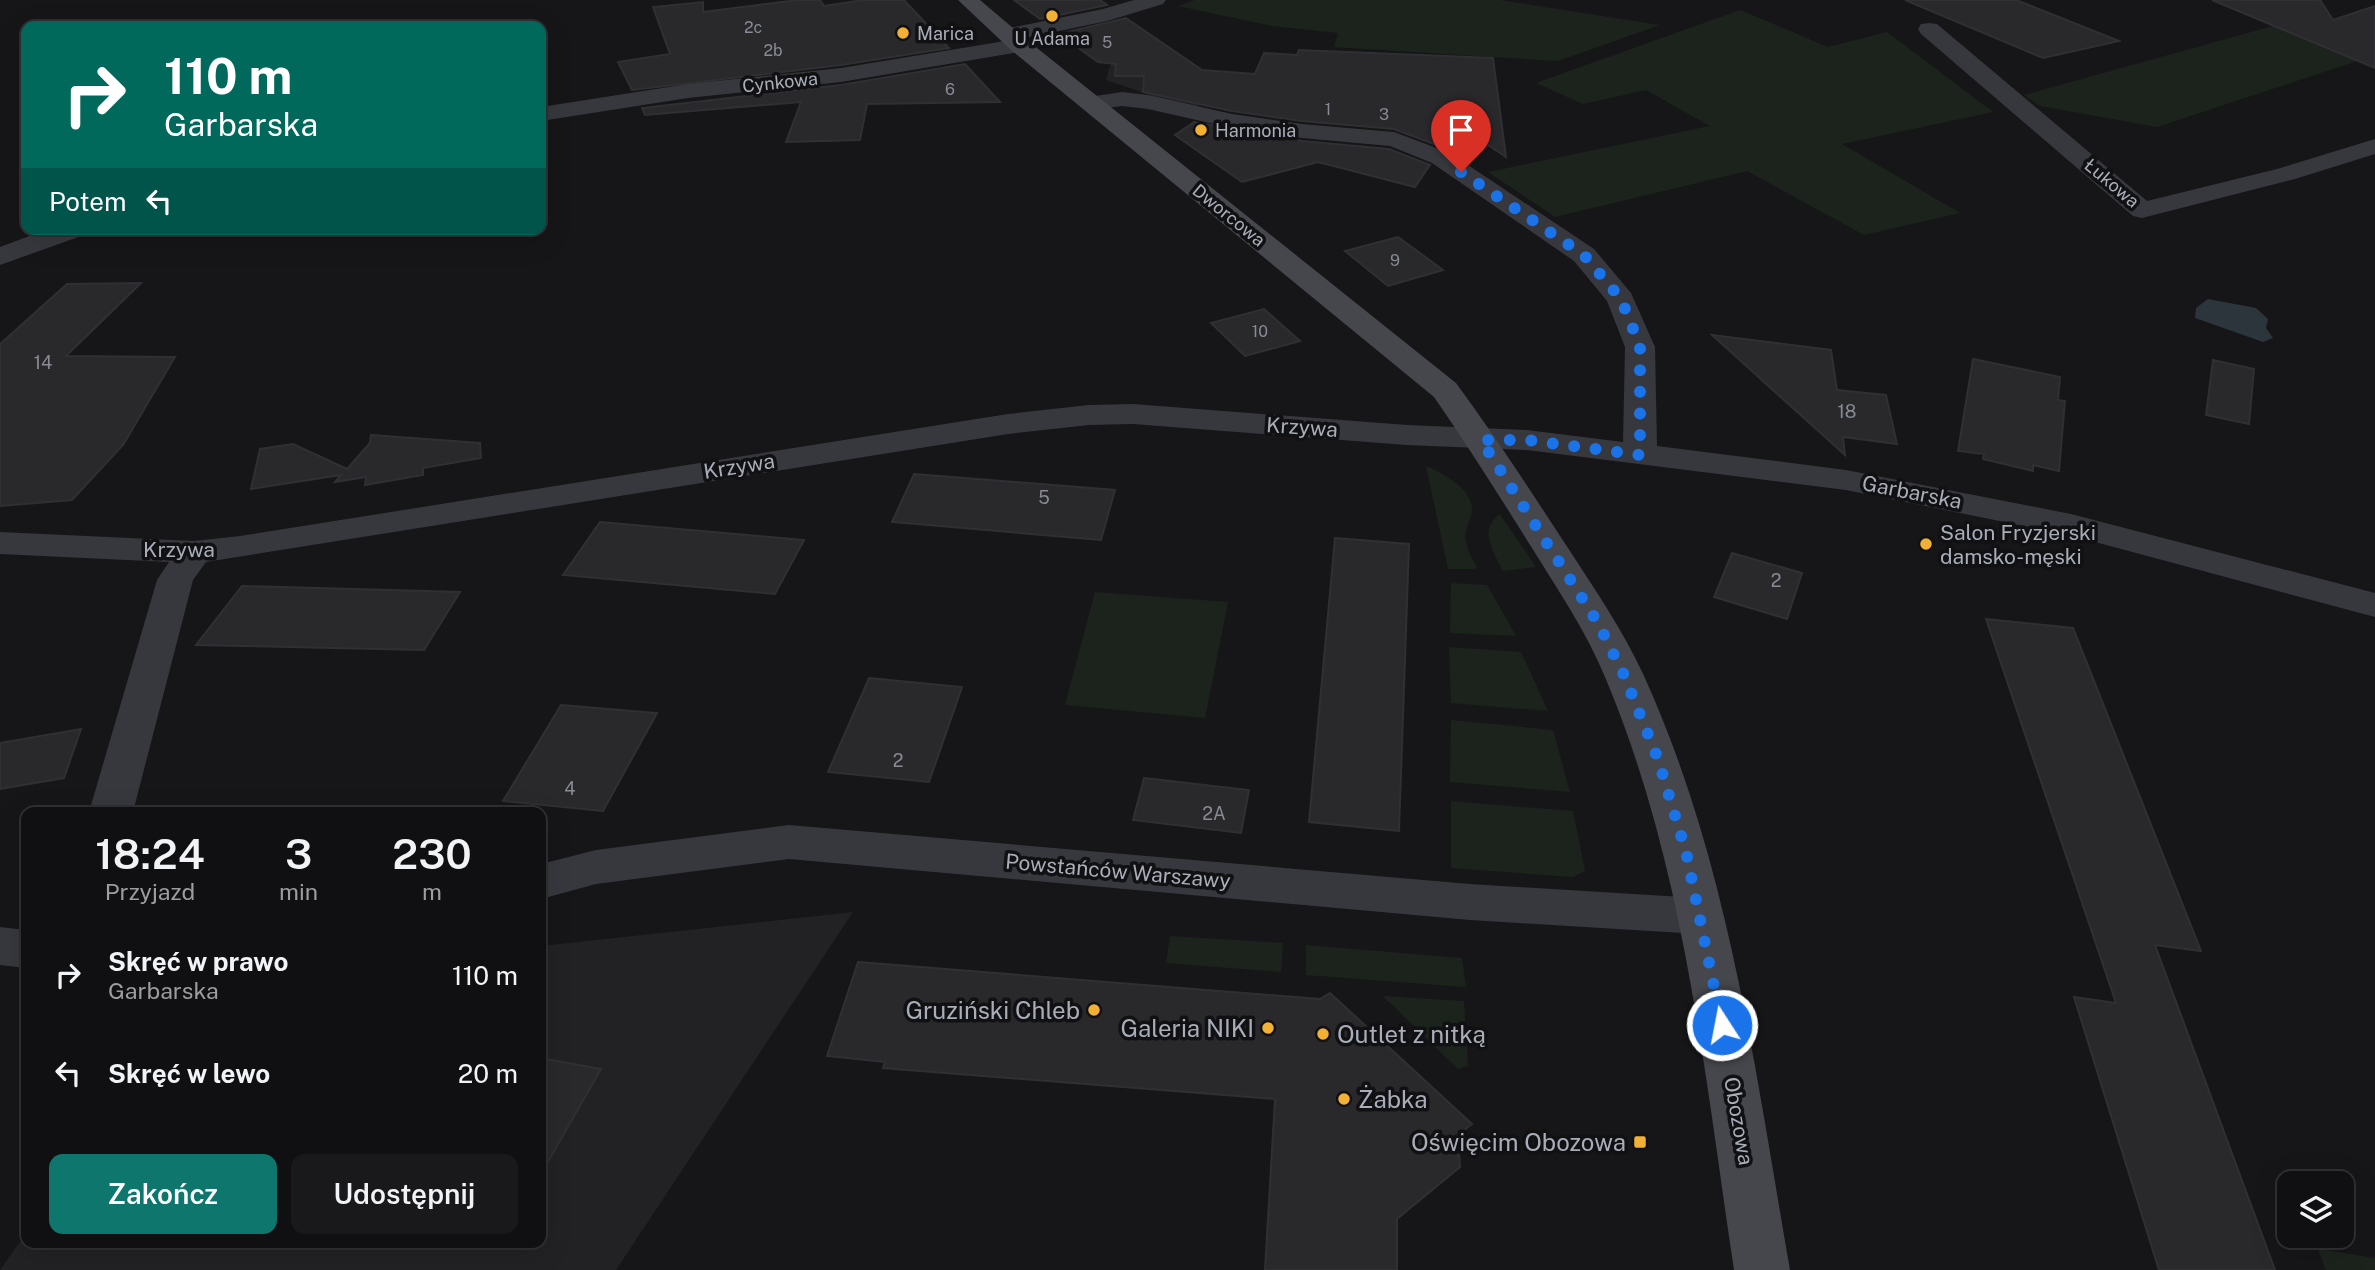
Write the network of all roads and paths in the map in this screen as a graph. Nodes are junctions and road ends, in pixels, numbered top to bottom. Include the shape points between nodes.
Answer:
1 (968, 0) edge
2 (1156, 0) edge
3 (1929, 29) dead end
4 (1014, 40) junction
5 (1090, 103) junction
6 (546, 113) edge
7 (2375, 146) edge
8 (58, 235) edge
9 (0, 257) edge
10 (1481, 440) junction
11 (1640, 455) junction
12 (0, 543) edge
13 (194, 552) junction
14 (2375, 605) edge
15 (112, 807) edge
16 (546, 881) edge
17 (1699, 916) junction
18 (0, 946) edge
19 (21, 948) edge
20 (1762, 1270) edge

1 - 4 street, Dworcowa
2 - 4 street, Cynkowa
3 - 7 street, Łukowa via 2142,210
4 - 5 street, Dworcowa
4 - 6 street, Cynkowa via 841,75 688,91
5 - 10 street, Dworcowa via 1445,390
5 - 11 street via 1135,101 1232,121 1394,139 1441,158 1584,255 1621,299 1640,346
8 - 9 street
10 - 11 street, Garbarska via 1527,440
10 - 13 street, Krzywa via 1133,414 1089,415
10 - 17 street, Obozowa via 1598,623 1624,675 1658,759 1686,852
11 - 14 street, Garbarska via 1846,480 1968,503 2071,525
12 - 13 street, Krzywa
13 - 15 street via 175,580
16 - 17 street, Powstańców Warszawy via 596,867 789,842 1470,902
17 - 20 street, Obozowa via 1720,1013
18 - 19 street

